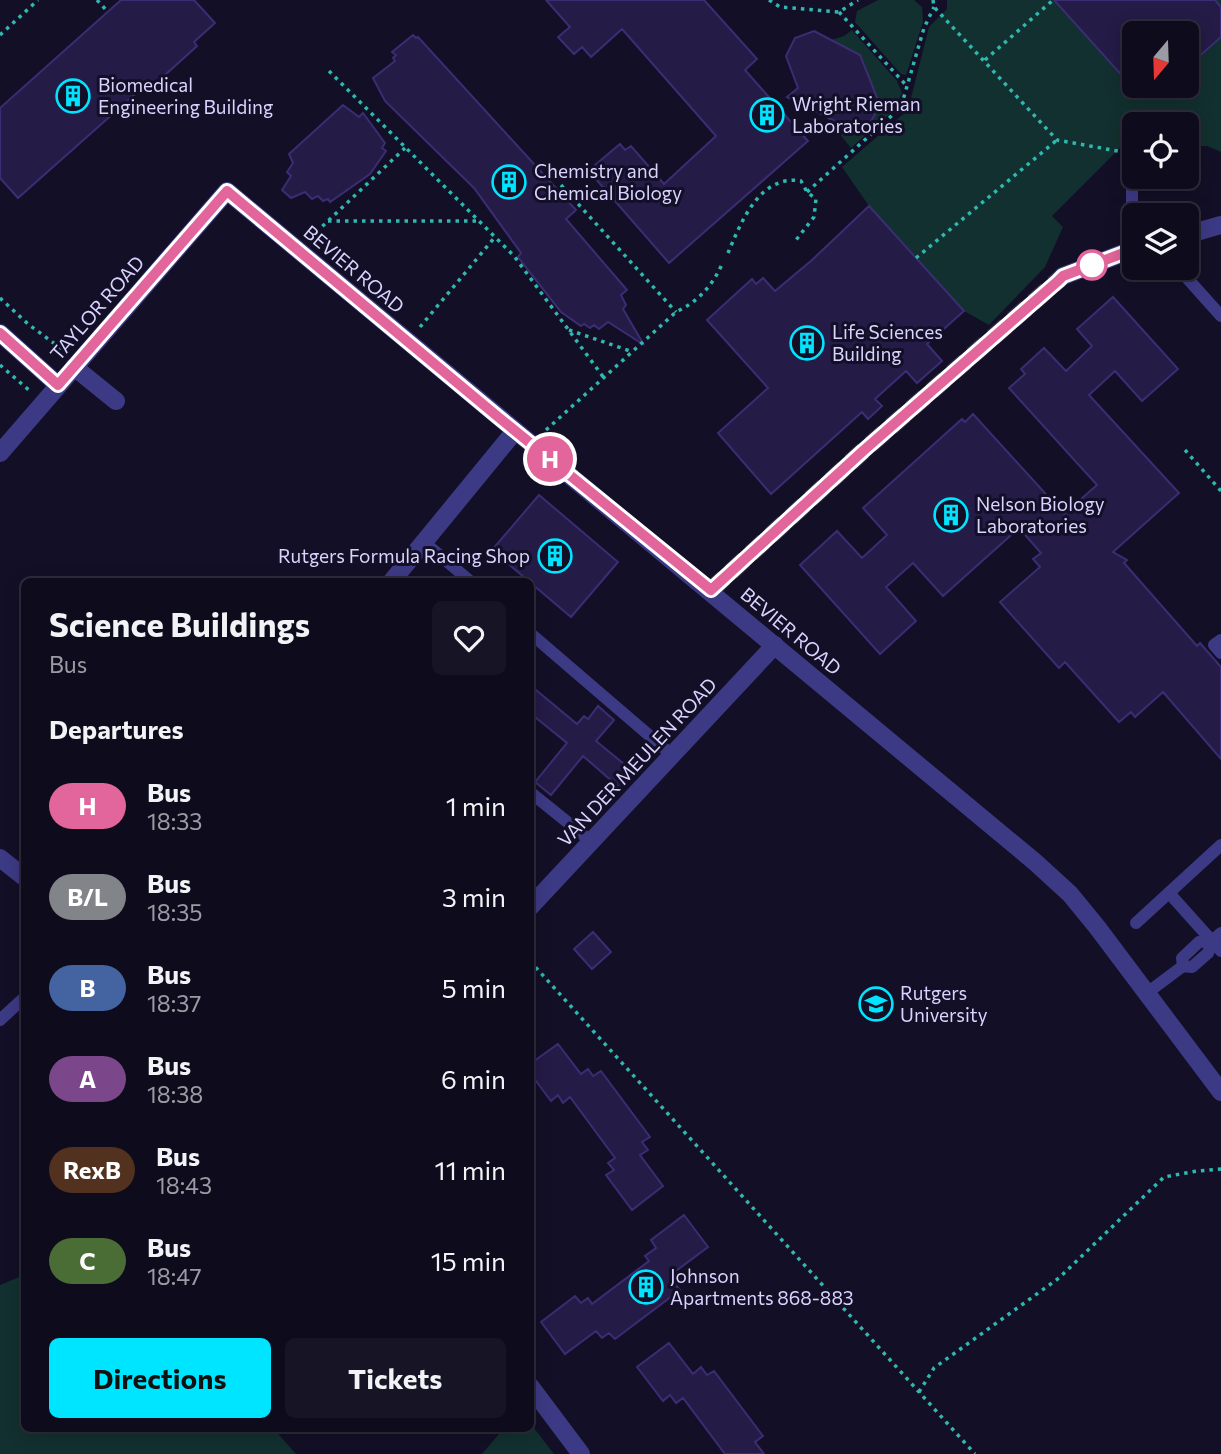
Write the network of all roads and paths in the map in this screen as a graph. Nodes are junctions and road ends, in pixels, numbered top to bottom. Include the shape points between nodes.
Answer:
1 (38, 0) edge
2 (97, 0) edge
3 (769, 0) edge
4 (858, 0) edge
5 (933, 0) edge
6 (1053, 0) edge
7 (934, 7) junction
8 (108, 12) dead end
9 (839, 12) junction
10 (0, 35) edge
11 (985, 60) junction
12 (328, 71) dead end
13 (907, 86) junction
14 (1058, 140) junction
15 (405, 148) junction
16 (1122, 152) edge
17 (561, 185) dead end
18 (1132, 190) dead end
19 (227, 191) joint
20 (807, 192) junction
21 (1132, 203) edge
22 (328, 221) junction
23 (479, 221) junction
24 (1221, 225) edge
25 (1199, 231) edge
26 (495, 237) junction
27 (309, 239) dead end
28 (796, 240) dead end
29 (728, 253) dead end
30 (1122, 254) edge
31 (916, 258) dead end
32 (723, 262) dead end
33 (1063, 276) tunnel mouth
34 (1189, 280) edge
35 (0, 298) edge
36 (677, 312) junction
37 (1221, 316) edge
38 (419, 328) dead end
39 (569, 330) junction
40 (0, 333) edge
41 (633, 352) junction
42 (77, 364) junction
43 (0, 365) edge
44 (604, 377) junction
45 (58, 385) junction
46 (116, 401) dead end
47 (43, 403) junction
48 (515, 431) junction
49 (545, 431) dead end
50 (1185, 450) dead end
51 (0, 453) edge
52 (1221, 491) edge
53 (424, 542) junction
54 (394, 578) edge
55 (466, 578) edge
56 (534, 636) edge
57 (1221, 640) edge
58 (775, 645) junction
59 (1221, 653) edge
60 (672, 755) junction
61 (534, 795) edge
62 (592, 842) junction
63 (1221, 845) edge
64 (0, 859) edge
65 (21, 875) edge
66 (1169, 893) junction
67 (534, 903) edge
68 (1136, 923) dead end
69 (1218, 942) edge
70 (534, 965) edge
71 (1147, 993) junction
72 (21, 1001) edge
73 (0, 1020) edge
74 (1221, 1091) edge
75 (1221, 1169) edge
76 (534, 1391) edge
77 (919, 1392) junction
78 (581, 1454) edge
79 (975, 1454) edge

1 - 10 path
2 - 8 path
3 - 9 path via 780,7
4 - 9 path
5 - 7 path
6 - 11 path
7 - 11 path
7 - 13 path
9 - 13 path
11 - 14 path
12 - 15 path
13 - 20 path via 898,110
14 - 16 path
14 - 31 path
15 - 22 path
15 - 23 path
17 - 36 path
18 - 21 lane
19 - 42 street, TAYLOR ROAD
19 - 48 street, BEVIER ROAD
20 - 28 path via 816,199 814,217
20 - 29 path via 801,181 790,179 759,196
22 - 23 path
22 - 27 path
23 - 26 path
24 - 25 street
26 - 38 path
26 - 39 path
30 - 33 street
32 - 36 path via 706,290
34 - 37 lane
35 - 42 path
36 - 41 path
39 - 41 path
39 - 44 path
40 - 45 street
41 - 44 path
42 - 45 street, TAYLOR ROAD
42 - 46 street
43 - 47 path
44 - 49 path
45 - 47 street, TAYLOR ROAD
47 - 51 street, TAYLOR ROAD
48 - 53 street
48 - 58 street, BEVIER ROAD
50 - 52 path
53 - 54 street
53 - 55 lane
56 - 60 lane
57 - 59 lane via 1214,645
58 - 60 street, VAN DER MEULEN ROAD
58 - 71 street, BEVIER ROAD via 1070,894
60 - 62 street, VAN DER MEULEN ROAD
61 - 62 lane
62 - 67 street, VAN DER MEULEN ROAD
63 - 66 lane
64 - 65 street
66 - 68 lane
66 - 69 lane
69 - 71 lane via 1199,942 1182,958 1183,966
70 - 77 path
71 - 74 street, BEVIER ROAD
72 - 73 lane
75 - 77 path via 1164,1177 1059,1278 933,1368
76 - 78 street
77 - 79 path

